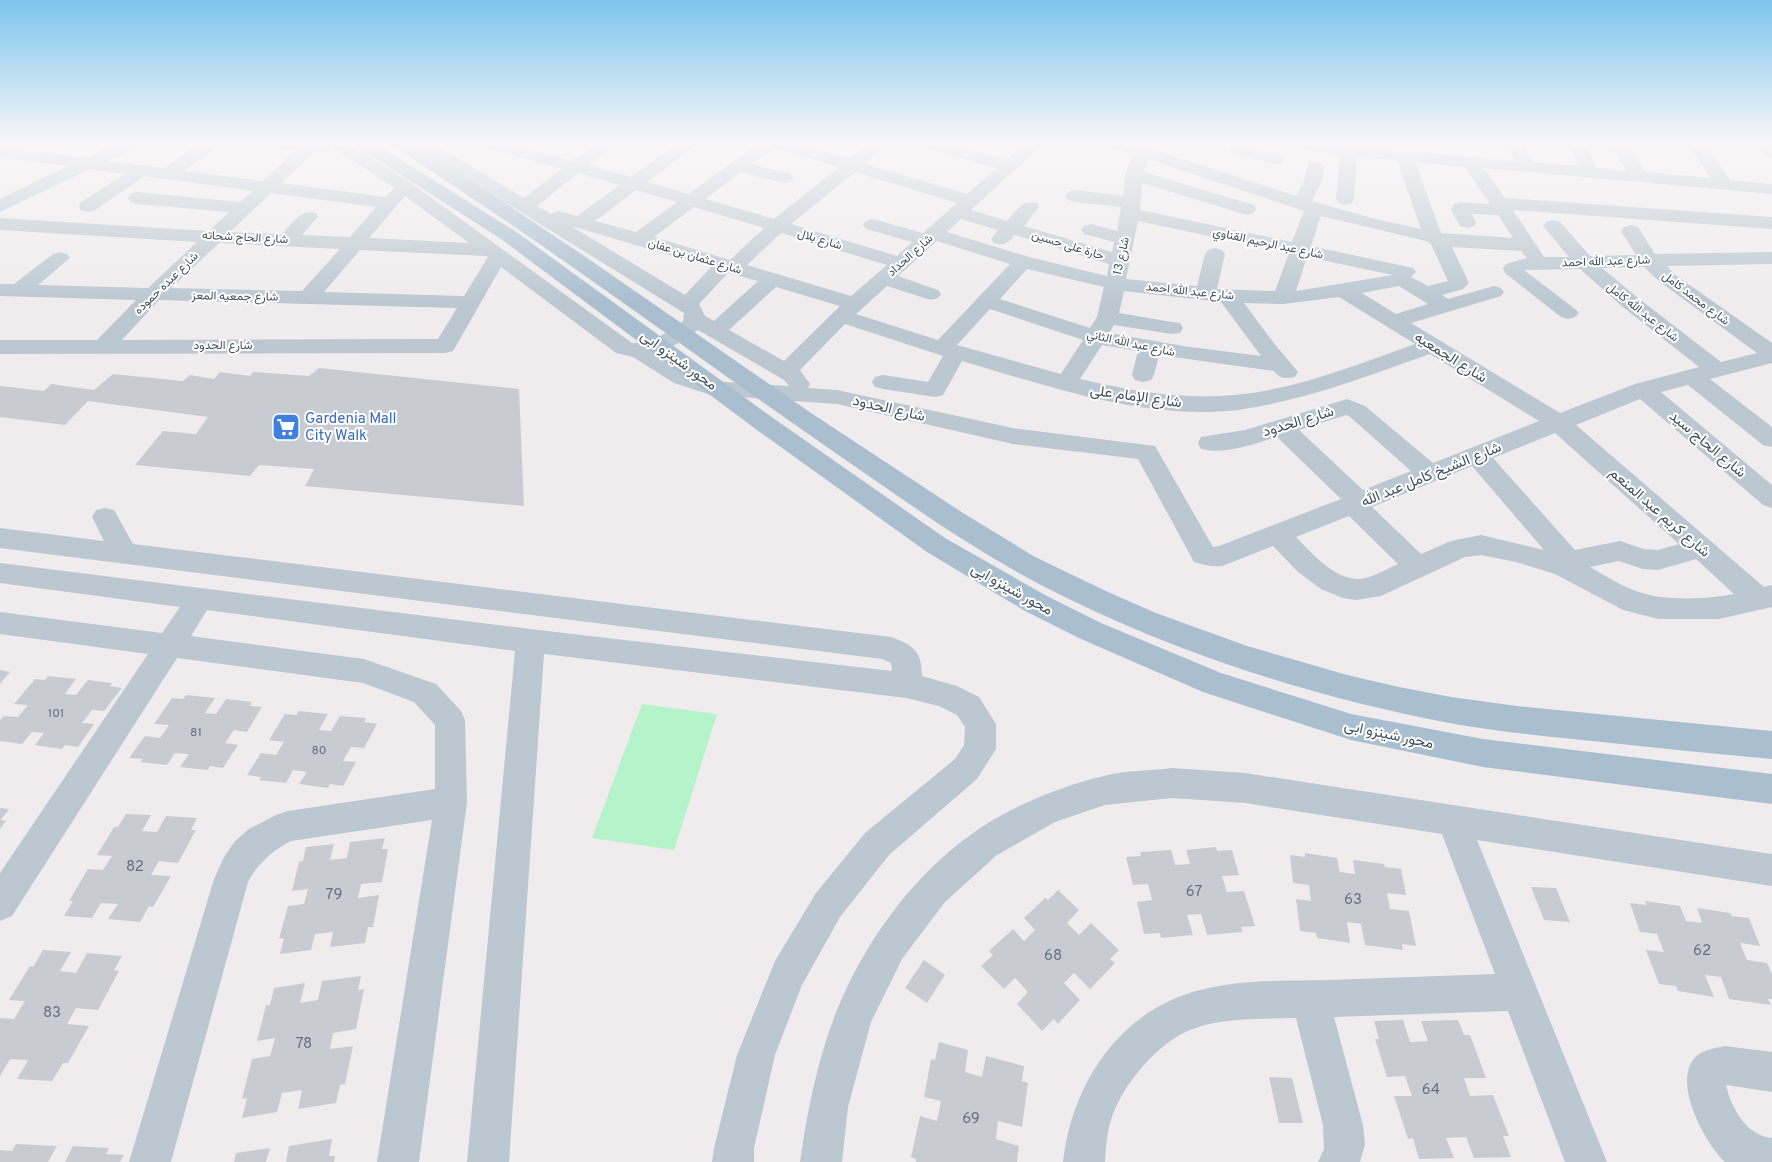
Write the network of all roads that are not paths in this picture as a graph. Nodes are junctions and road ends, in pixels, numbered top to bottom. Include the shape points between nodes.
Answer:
1 (22, 195) edge
2 (104, 195) edge
3 (257, 195) edge
4 (328, 195) edge
5 (396, 195) edge
6 (415, 195) edge
7 (440, 195) edge
8 (485, 195) edge
9 (508, 195) edge
10 (544, 195) edge
11 (617, 195) edge
12 (672, 195) edge
13 (699, 195) edge
14 (815, 195) edge
15 (935, 195) edge
16 (976, 195) edge
17 (1132, 195) edge
18 (1205, 195) edge
19 (1278, 195) edge
20 (1310, 195) edge
21 (1419, 195) edge
22 (1493, 195) edge
23 (1074, 196) dead end
24 (137, 198) dead end
25 (691, 201) junction
26 (388, 203) junction
27 (0, 206) edge
28 (88, 206) dead end
29 (964, 206) junction
30 (1308, 206) junction
31 (1502, 206) junction
32 (1030, 207) dead end
33 (244, 208) junction
34 (1130, 208) junction
35 (530, 209) junction
36 (1247, 209) dead end
37 (309, 217) dead end
38 (581, 222) junction
39 (1467, 222) dead end
40 (1772, 223) edge
41 (0, 224) edge
42 (873, 224) dead end
43 (778, 226) junction
44 (1553, 226) dead end
45 (1012, 228) junction
46 (1091, 230) dead end
47 (1631, 231) dead end
48 (216, 235) junction
49 (930, 237) junction
50 (638, 239) junction
51 (1436, 239) junction
52 (287, 240) junction
53 (1126, 240) junction
54 (1674, 241) dead end
55 (354, 244) junction
56 (1528, 245) junction
57 (1300, 250) junction
58 (990, 252) junction
59 (1215, 254) dead end
60 (488, 255) junction
61 (60, 258) dead end
62 (1772, 258) edge
63 (1648, 260) junction
64 (1121, 261) junction
65 (1692, 261) junction
66 (1023, 262) junction
67 (1583, 262) junction
68 (901, 263) junction
69 (1541, 264) junction
70 (728, 266) junction
71 (1406, 272) dead end
72 (884, 278) junction
73 (771, 280) junction
74 (1115, 284) junction
75 (9, 290) edge
76 (1344, 290) junction
77 (1494, 292) dead end
78 (1424, 293) junction
79 (153, 294) junction
80 (931, 294) dead end
81 (1205, 294) junction
82 (1228, 296) junction
83 (308, 298) junction
84 (1283, 298) junction
85 (986, 301) junction
86 (471, 302) junction
87 (1445, 306) junction
88 (848, 310) junction
89 (691, 312) junction
90 (1568, 313) dead end
91 (1108, 317) junction
92 (1393, 321) junction
93 (715, 331) junction
94 (1096, 337) junction
95 (1433, 345) junction
96 (104, 346) junction
97 (0, 347) edge
98 (1150, 347) junction
99 (1265, 347) junction
100 (640, 351) junction
101 (948, 351) junction
102 (1767, 362) edge
103 (1280, 365) junction
104 (1717, 370) junction
105 (785, 372) junction
106 (1143, 375) dead end
107 (1692, 376) junction
108 (883, 382) dead end
109 (1066, 384) junction
110 (1305, 388) junction
111 (1643, 389) junction
112 (799, 394) junction
113 (1559, 423) junction
114 (1281, 427) junction
115 (1772, 439) edge
116 (1210, 443) dead end
117 (1146, 452) joint
118 (1477, 456) junction
119 (1430, 474) junction
120 (1772, 499) edge
121 (1357, 504) junction
122 (105, 517) dead end
123 (1278, 534) junction
124 (0, 538) edge
125 (1702, 548) junction
126 (124, 553) junction
127 (1418, 567) junction
128 (1577, 569) junction
129 (0, 573) edge
130 (200, 598) junction
131 (1766, 598) edge
132 (0, 623) edge
133 (530, 641) junction
134 (170, 645) junction
135 (906, 684) junction
136 (1772, 745) edge
137 (1772, 789) edge
138 (451, 802) junction
139 (1453, 820) junction
140 (1772, 870) edge
141 (0, 904) edge
142 (1521, 992) junction
143 (1310, 998) junction
144 (1772, 1072) edge
145 (1772, 1159) edge
146 (150, 1162) edge
147 (398, 1162) edge
148 (488, 1162) edge
149 (733, 1162) edge
150 (821, 1162) edge
151 (1084, 1162) edge
152 (1339, 1162) edge
153 (1586, 1162) edge

1 - 27 street
2 - 28 street
3 - 33 street, شارع عبده حموده
4 - 26 street
5 - 26 street
6 - 60 street, شارع الحدود
7 - 137 main road, محور شينزو ابى via 508,235 893,516 984,574 1091,631 1214,683 1387,736 1483,753
8 - 136 main road, محور شينزو ابى via 816,427 985,540 1048,576 1143,620 1266,664 1362,691 1450,710 1541,723
9 - 35 street
10 - 35 street
11 - 38 street
12 - 25 street, شارع بلال
13 - 25 street
14 - 43 street
15 - 29 street, حارة على حسين
16 - 29 street, شارع الحداد
17 - 34 street, شارع 13
18 - 36 street
19 - 30 street
20 - 30 street
21 - 51 street
22 - 31 street
23 - 34 street, شارع عبد الرحيم القناوي
24 - 33 street
25 - 43 street, شارع بلال
25 - 50 street
26 - 55 street
29 - 45 street, حارة على حسين
29 - 49 street, شارع الحداد
30 - 51 street
30 - 57 street
31 - 39 street via 1461,208
31 - 40 street
31 - 56 street
32 - 45 street
33 - 48 street, شارع عبده حموده
34 - 53 street, شارع 13
34 - 57 street, شارع عبد الرحيم القناوي
35 - 38 street, شارع عثمان بن عفان
35 - 89 street
37 - 52 street
38 - 50 street, شارع عثمان بن عفان
41 - 48 street, شارع الحاج شحاته
42 - 49 street, شارع عبد الله احمد
43 - 68 street, شارع بلال
43 - 70 street
44 - 67 street, شارع عبد الله كامل
45 - 58 street
45 - 64 street, حارة على حسين
46 - 53 street
47 - 63 street, شارع محمد كامل
48 - 52 street, شارع الحاج شحاته
48 - 79 street, شارع عبده حموده
49 - 58 street, شارع عبد الله احمد
49 - 68 street, شارع الحداد
50 - 70 street, شارع عثمان بن عفان
51 - 56 street
51 - 78 street via 1459,283
52 - 55 street, شارع الحاج شحاته
53 - 64 street, شارع 13
54 - 65 street
55 - 60 street, شارع الحاج شحاته
55 - 83 street
56 - 69 street
57 - 71 street, شارع عبد الرحيم القناوي
57 - 84 street
58 - 66 street, شارع عبد الله احمد
59 - 81 street
60 - 86 street
60 - 100 street, شارع الحدود via 624,348
61 - 75 street
62 - 65 street, شارع عبد الله احمد
63 - 65 street, شارع عبد الله احمد
63 - 67 street, شارع عبد الله احمد
63 - 102 street, شارع محمد كامل
64 - 74 street, شارع 13
66 - 74 street, شارع عبد الله احمد
66 - 85 street
67 - 69 street, شارع عبد الله احمد
67 - 104 street, شارع عبد الله كامل via 1621,296
68 - 72 street, شارع الحداد
69 - 90 street, شارع عبد الله احمد via 1515,266 1513,270
70 - 73 street, شارع عثمان بن عفان
70 - 89 street
72 - 80 street
72 - 88 street, شارع الحداد
73 - 88 street, شارع عثمان بن عفان
73 - 93 street
74 - 81 street, شارع عبد الله احمد
74 - 91 street, شارع 13
75 - 79 street, شارع جمعيه المعز
76 - 78 street, شارع عبد الله احمد via 1400,280
76 - 84 street, شارع عبد الله احمد
76 - 92 street, شارع الجمعيه
77 - 87 street
78 - 87 street, شارع عبد الله احمد
79 - 83 street, شارع جمعيه المعز
79 - 96 street, شارع عبده حموده
81 - 82 street, شارع عبد الله احمد
82 - 84 street, شارع عبد الله احمد
82 - 99 street
83 - 86 street, شارع جمعيه المعز
85 - 94 street, شارع عبد الله الثاني
85 - 101 street
86 - 96 street, شارع الحدود via 446,346
87 - 92 street
88 - 101 street, شارع الإمام على
88 - 105 street, شارع الحداد
89 - 93 street
89 - 100 street via 688,328
91 - 94 street, شارع 13
91 - 99 street via 1178,335
92 - 95 street, شارع الجمعيه
93 - 105 street
94 - 98 street, شارع عبد الله الثاني
94 - 109 street, شارع 13
95 - 110 street, شارع الإمام على
95 - 113 street, شارع الجمعيه
96 - 97 street, شارع الحدود
98 - 103 street, شارع عبد الله الثاني
98 - 106 street
99 - 103 street
100 - 112 street, شارع الحدود via 667,372 695,384 729,390
101 - 108 street via 935,390
101 - 109 street, شارع الإمام على
102 - 104 street, شارع الشيخ كامل عبد الله
103 - 110 street
104 - 107 street, شارع الشيخ كامل عبد الله
105 - 112 street via 796,379
107 - 111 street, شارع الشيخ كامل عبد الله
107 - 115 street
109 - 110 street, شارع الإمام على via 1105,394 1187,403 1266,398
111 - 113 street, شارع الشيخ كامل عبد الله
111 - 120 street, شارع الحاج سيد
112 - 117 street, شارع الحدود via 849,399 1013,436
113 - 118 street, شارع الشيخ كامل عبد الله
113 - 125 street, شارع كريم عبد المنعم
114 - 116 street, شارع الحدود via 1246,438
114 - 119 street, شارع الحدود via 1347,407 1356,411
114 - 121 street
117 - 123 street, شارع الشيخ كامل عبد الله via 1204,555 1222,556
118 - 119 street, شارع الشيخ كامل عبد الله
118 - 128 street
119 - 121 street, شارع الشيخ كامل عبد الله
121 - 123 street, شارع الشيخ كامل عبد الله
121 - 127 street
122 - 126 street
123 - 127 street via 1324,579 1348,589 1371,588
124 - 126 street
125 - 128 street via 1658,560 1620,550
125 - 131 street, شارع كريم عبد المنعم
126 - 135 street via 882,647 905,657
127 - 128 street via 1460,548 1481,545
128 - 131 street via 1633,602 1658,608 1719,608
129 - 130 street
130 - 133 street
130 - 134 street
132 - 134 street
133 - 135 street
133 - 148 street
134 - 138 street via 364,671 425,693 450,720
134 - 141 street
135 - 149 street via 946,695 968,706 980,724 980,749 966,769 877,844 828,905 788,974 756,1054
138 - 146 street via 288,826 270,833 252,846 231,879
138 - 147 street
139 - 140 street
139 - 142 street
139 - 150 street via 1245,788 1172,783 1105,790 1045,810 985,844 934,890 889,946 853,1017 828,1107
142 - 143 street
142 - 153 street
143 - 151 street via 1210,1005 1175,1018 1144,1038 1117,1068 1097,1104 1084,1148
143 - 152 street via 1346,1142
144 - 145 street via 1725,1065 1713,1068 1706,1077 1707,1091 1725,1131 1739,1147 1757,1157

